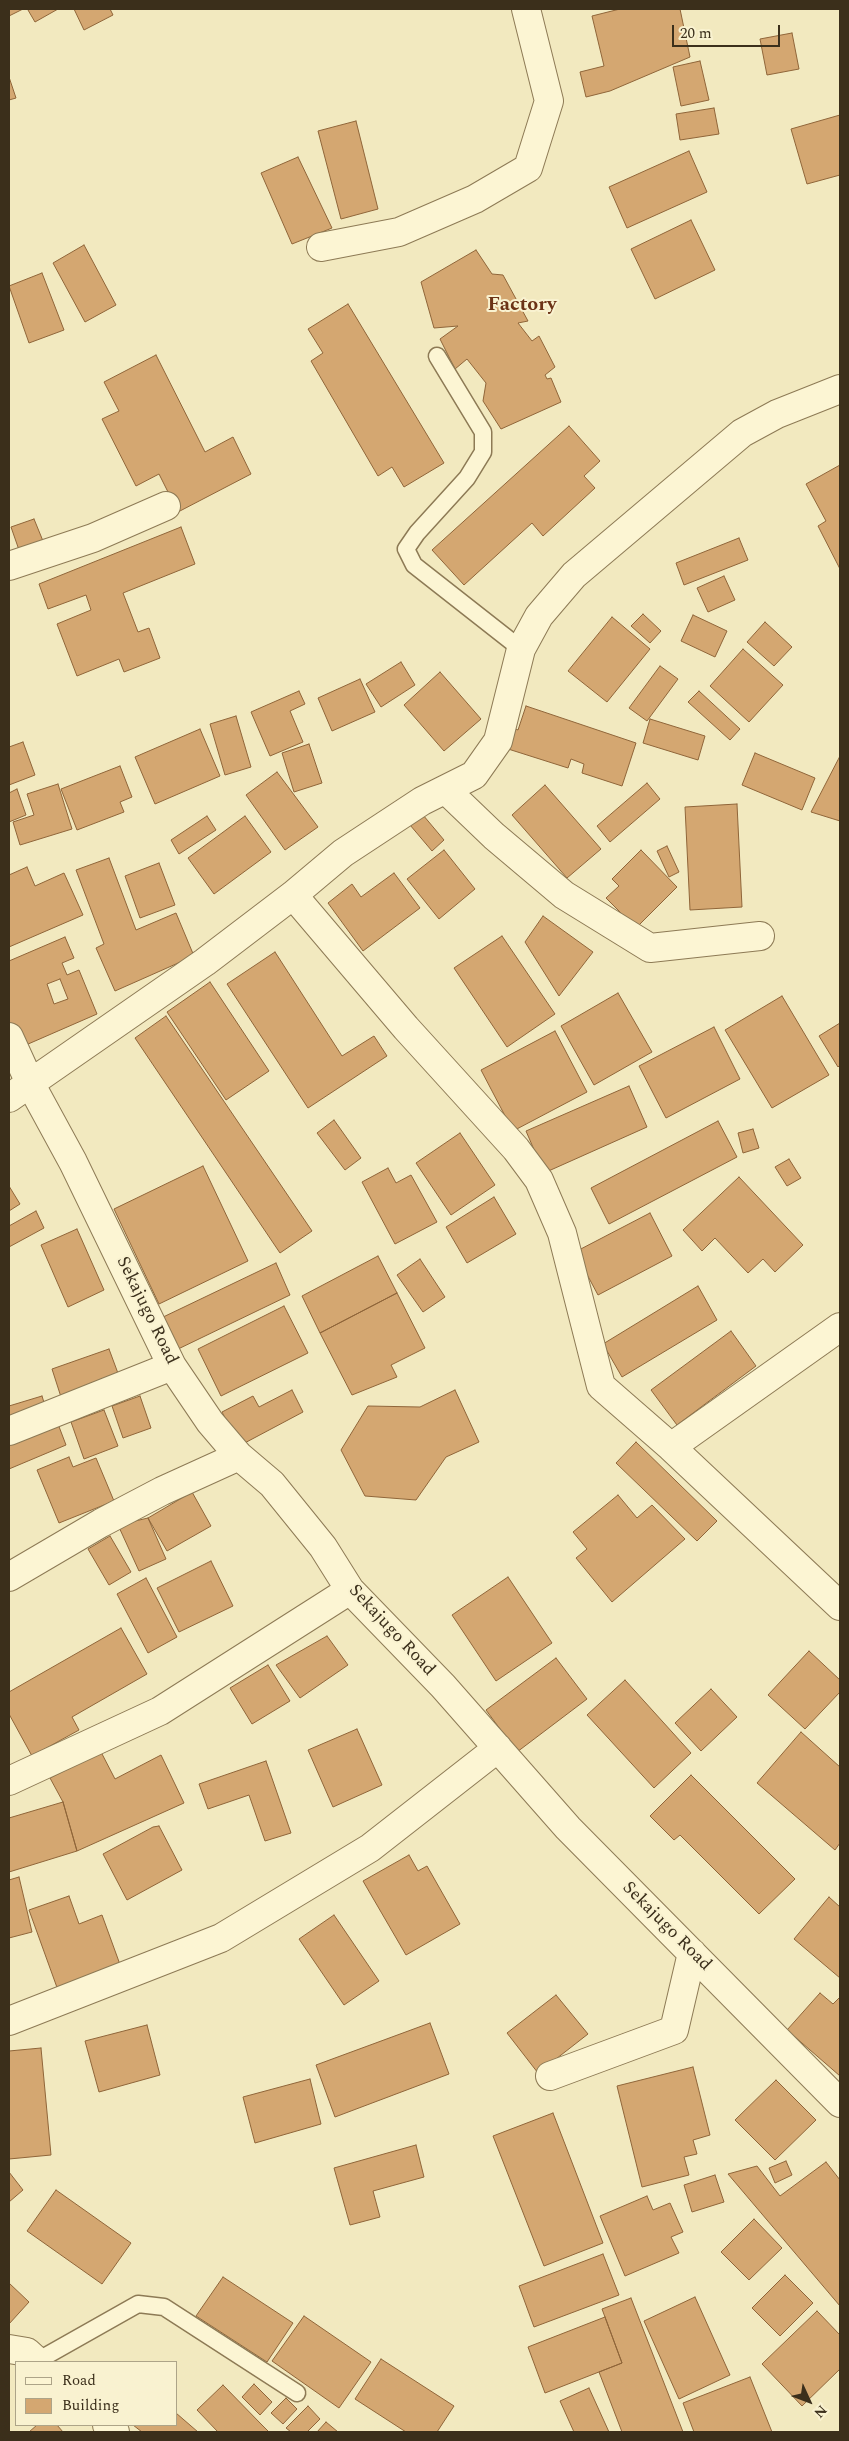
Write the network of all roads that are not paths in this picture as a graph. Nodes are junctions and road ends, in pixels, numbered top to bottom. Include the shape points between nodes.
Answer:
1 (526, 9) edge
2 (321, 247) dead end
3 (437, 356) dead end
4 (840, 389) edge
5 (166, 506) dead end
6 (9, 566) edge
7 (521, 649) junction
8 (446, 790) junction
9 (294, 895) junction
10 (760, 936) dead end
11 (9, 1037) edge
12 (19, 1091) edge
13 (840, 1328) edge
14 (172, 1366) junction
15 (9, 1431) edge
16 (671, 1447) junction
17 (239, 1456) junction
18 (9, 1577) edge
19 (350, 1590) junction
20 (840, 1606) edge
21 (498, 1748) junction
22 (9, 1781) edge
23 (692, 1953) junction
24 (9, 2020) edge
25 (550, 2076) dead end
26 (840, 2103) edge
27 (9, 2349) edge
28 (36, 2361) edge
29 (39, 2361) edge
30 (297, 2392) dead end

1 - 2 street via 549,101 528,168 475,199 399,232
3 - 7 lane via 483,432 483,452 467,478 406,549 414,565
4 - 7 street via 777,414 742,433 574,575 539,616
5 - 6 street via 93,538
7 - 8 street via 498,742 474,774
8 - 9 street via 422,801 343,853
8 - 10 street via 564,895 650,948
9 - 12 street via 205,962
9 - 16 street via 406,1028 516,1149 539,1180 562,1233 601,1386
11 - 12 street, Sekajugo Road
12 - 14 street, Sekajugo Road via 73,1162
13 - 16 street
14 - 15 street
14 - 17 street, Sekajugo Road via 210,1422
16 - 20 street
17 - 18 street via 101,1523
17 - 19 street, Sekajugo Road via 272,1484 323,1547
19 - 21 street, Sekajugo Road
19 - 22 street via 160,1711
21 - 23 street, Sekajugo Road via 568,1828
21 - 24 street via 370,1848 221,1938
23 - 25 street via 674,2030
23 - 26 street, Sekajugo Road
27 - 28 street via 27,2352
29 - 30 lane via 138,2304 164,2307

